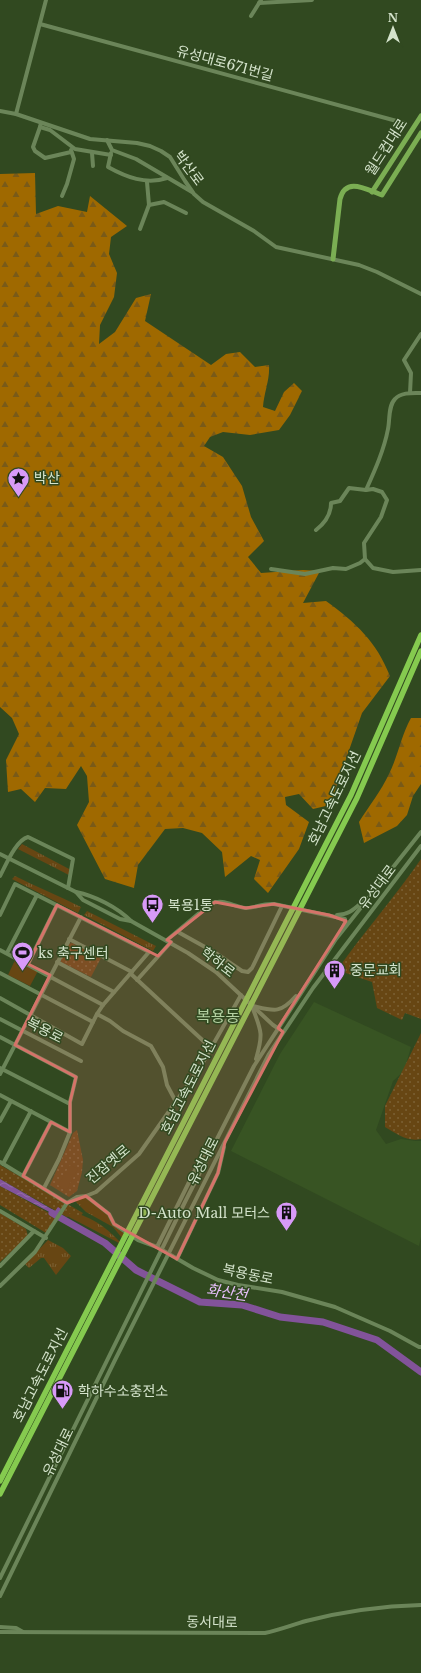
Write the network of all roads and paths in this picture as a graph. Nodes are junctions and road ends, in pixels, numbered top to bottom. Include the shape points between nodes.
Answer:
1 (46, 0) edge
2 (312, 0) edge
3 (260, 2) edge
4 (251, 16) dead end
5 (40, 24) junction
6 (0, 111) edge
7 (16, 114) junction
8 (421, 116) edge
9 (404, 123) dead end
10 (41, 125) junction
11 (421, 133) edge
12 (107, 140) junction
13 (70, 146) junction
14 (112, 150) junction
15 (71, 152) junction
16 (92, 152) junction
17 (111, 155) junction
18 (93, 166) dead end
19 (168, 178) junction
20 (147, 182) junction
21 (372, 192) junction
22 (194, 194) junction
23 (62, 196) dead end
24 (149, 205) junction
25 (186, 213) dead end
26 (140, 229) dead end
27 (333, 259) junction
28 (421, 294) edge
29 (421, 334) edge
30 (410, 393) junction
31 (421, 393) edge
32 (366, 490) junction
33 (316, 530) dead end
34 (365, 559) junction
35 (272, 569) dead end
36 (421, 570) edge
37 (421, 635) edge
38 (421, 651) edge
39 (421, 832) edge
40 (421, 846) edge
41 (0, 854) edge
42 (9, 859) junction
43 (0, 876) edge
44 (68, 888) junction
45 (37, 895) junction
46 (370, 896) junction
47 (57, 905) junction
48 (282, 906) junction
49 (0, 915) edge
50 (329, 915) junction
51 (80, 917) junction
52 (178, 932) junction
53 (69, 940) junction
54 (336, 940) junction
55 (169, 941) junction
56 (0, 950) edge
57 (7, 953) junction
58 (57, 962) junction
59 (28, 964) junction
60 (131, 973) junction
61 (0, 974) edge
62 (49, 977) junction
63 (137, 980) junction
64 (258, 984) junction
65 (304, 987) junction
66 (114, 992) junction
67 (41, 994) junction
68 (241, 995) junction
69 (0, 998) edge
70 (103, 1005) junction
71 (252, 1006) junction
72 (97, 1014) junction
73 (29, 1015) junction
74 (0, 1019) edge
75 (93, 1022) junction
76 (278, 1028) junction
77 (22, 1030) junction
78 (283, 1032) junction
79 (0, 1037) edge
80 (15, 1045) junction
81 (211, 1048) junction
82 (81, 1060) dead end
83 (254, 1066) junction
84 (1, 1068) edge
85 (0, 1074) edge
86 (0, 1095) edge
87 (11, 1101) junction
88 (176, 1102) junction
89 (70, 1104) junction
90 (31, 1111) junction
91 (0, 1121) edge
92 (51, 1122) junction
93 (221, 1131) junction
94 (70, 1132) junction
95 (225, 1142) junction
96 (2, 1163) edge
97 (23, 1176) junction
98 (44, 1188) junction
99 (86, 1196) junction
100 (66, 1204) junction
101 (0, 1211) edge
102 (132, 1230) junction
103 (34, 1231) junction
104 (47, 1236) junction
105 (157, 1247) junction
106 (177, 1259) junction
107 (0, 1266) edge
108 (0, 1286) edge
109 (102, 1288) junction
110 (421, 1347) edge
111 (0, 1481) edge
112 (0, 1494) edge
113 (0, 1578) edge
114 (0, 1596) edge
115 (421, 1605) edge
116 (0, 1627) edge
117 (0, 1632) edge
118 (24, 1632) junction

1 - 5 street
2 - 3 street
3 - 4 street
5 - 7 street
5 - 9 street, 유성대로671번길
6 - 7 street, 박산로
7 - 10 street, 박산로
8 - 21 main road, 월드컵대로
10 - 12 street, 박산로 via 90,139
10 - 13 street
10 - 15 street via 33,147 35,151 45,158
11 - 21 main road, 월드컵대로 via 382,195
12 - 14 street
12 - 22 street, 박산로 via 137,144 161,151 170,158
13 - 15 street
13 - 16 street
14 - 17 street
14 - 19 street via 136,159
15 - 23 street via 74,159
16 - 17 street
16 - 18 street
17 - 20 street via 108,167
19 - 20 street
19 - 22 street
20 - 24 street
21 - 27 main road via 360,186 352,186 341,195
22 - 27 street, 박산로 via 276,247
24 - 25 street via 164,202
24 - 26 street
27 - 28 street, 박산로 via 377,272
29 - 30 street via 404,360 411,372
30 - 31 street
30 - 32 street via 401,394 392,403 383,449
32 - 33 street via 349,488 340,502 331,503 327,519
32 - 34 street via 382,492 387,500 364,543
34 - 35 street via 346,569 333,568 305,574
34 - 36 street via 375,569 393,572
37 - 64 highway, 호남고속도로지선 via 351,795 292,910
38 - 64 highway, 호남고속도로지선 via 357,798
39 - 46 street, 유성대로
40 - 78 street, 유성대로 via 313,988
41 - 42 street, 학하로
42 - 43 street
42 - 44 street, 학하로
42 - 44 street via 22,840 28,837 73,858
44 - 55 street, 학하로 via 83,900
45 - 47 street
45 - 49 street via 15,884
45 - 57 street
46 - 50 street via 348,914
46 - 54 street, 유성대로
47 - 51 street
47 - 59 street
48 - 50 street
48 - 52 street via 265,903 246,908 226,902 215,902
48 - 52 street via 248,972 242,971
50 - 54 street via 346,921
51 - 53 street
51 - 60 street via 149,952
52 - 55 street
53 - 58 street
53 - 60 street
54 - 65 street, 유성대로
55 - 63 street
55 - 68 street, 학하로 via 216,972
56 - 57 street
57 - 59 street
58 - 62 street
58 - 66 street
59 - 62 street via 48,974
60 - 63 street
60 - 66 street
61 - 67 street
62 - 67 street
62 - 70 street
63 - 81 street
64 - 102 highway, 호남고속도로지선 via 243,1020
64 - 102 highway, 호남고속도로지선 via 238,1016
65 - 71 street via 288,1005 277,1011
65 - 76 street, 유성대로
66 - 70 street
67 - 73 street
67 - 75 street
68 - 71 street, 학하로
68 - 81 street, 진잠옛로
69 - 73 street
70 - 72 street
71 - 76 street, 학하로
71 - 83 street via 262,1032
72 - 75 street
72 - 88 street via 151,1046 163,1067 167,1085
73 - 75 street via 82,1044
73 - 77 street
74 - 77 street, 복용로
76 - 78 street, 학하로
76 - 83 street, 유성대로
77 - 80 street
77 - 82 street, 복용로
78 - 95 street, 유성대로 via 269,1054
79 - 80 street
80 - 84 street
80 - 89 street via 76,1077
81 - 88 street, 진잠옛로
83 - 93 street, 유성대로
84 - 85 street
84 - 89 street
86 - 87 street
87 - 90 street
87 - 91 street
88 - 99 street, 진잠옛로 via 139,1154 101,1189
89 - 94 street
90 - 92 street
90 - 96 street
92 - 94 street
92 - 97 street
93 - 105 street via 200,1160
93 - 113 street, 유성대로
94 - 98 street
95 - 106 street via 218,1173
95 - 114 street, 유성대로
96 - 97 street
97 - 98 street
98 - 100 street
99 - 100 street, 진잠옛로 via 77,1196
99 - 105 street, 복용동로 via 109,1214 114,1224 138,1240
100 - 104 street
101 - 103 street
102 - 109 highway, 호남고속도로지선
103 - 104 street
103 - 107 street
104 - 108 street via 35,1252
105 - 106 street, 복용동로
106 - 110 street, 복용동로 via 218,1280 282,1292 335,1307
109 - 111 highway, 호남고속도로지선
109 - 112 highway, 호남고속도로지선
115 - 118 street, 동서대로 via 372,1609 307,1621 265,1633
116 - 118 street via 16,1628
117 - 118 street, 동서대로

